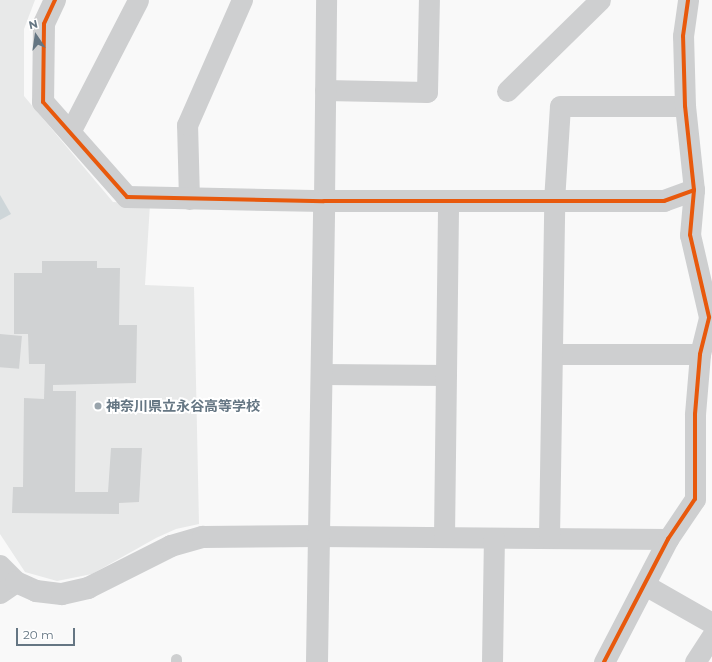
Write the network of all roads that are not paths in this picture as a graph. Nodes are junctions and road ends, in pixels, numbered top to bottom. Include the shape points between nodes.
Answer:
1 (55, 0) edge
2 (138, 0) edge
3 (242, 0) edge
4 (326, 0) edge
5 (429, 0) edge
6 (600, 0) edge
7 (688, 0) edge
8 (325, 90) junction
9 (507, 91) dead end
10 (685, 106) junction
11 (70, 132) junction
12 (694, 190) junction
13 (189, 199) junction
14 (324, 201) junction
15 (448, 201) junction
16 (554, 201) junction
17 (705, 349) edge
18 (552, 354) junction
19 (323, 374) junction
20 (446, 375) junction
21 (704, 417) edge
22 (319, 536) junction
23 (444, 537) junction
24 (494, 538) junction
25 (549, 538) junction
26 (668, 539) junction
27 (0, 566) edge
28 (645, 585) junction
29 (8, 588) edge
30 (712, 623) edge
31 (712, 636) edge
32 (317, 662) edge
33 (492, 662) edge
34 (604, 662) edge
35 (695, 662) edge

1 - 11 street via 44,24 43,102
2 - 11 street
3 - 13 street via 187,125
4 - 8 street
5 - 8 street via 427,92
6 - 9 street
7 - 10 street via 683,36
8 - 14 street
10 - 12 street
10 - 16 street via 560,106
11 - 13 street via 127,197
12 - 16 street via 664,201
12 - 17 street via 690,235 709,317
13 - 14 street
14 - 15 street
14 - 19 street
15 - 16 street
15 - 20 street
16 - 18 street
17 - 18 street
17 - 21 street
18 - 25 street
19 - 20 street
19 - 22 street
20 - 23 street
21 - 26 street via 695,499
22 - 23 street
22 - 29 street via 203,537 171,546 88,588 62,594
22 - 32 street
23 - 24 street
24 - 25 street
24 - 33 street
25 - 26 street
26 - 28 street
27 - 29 street
28 - 30 street
28 - 34 street
31 - 35 street

